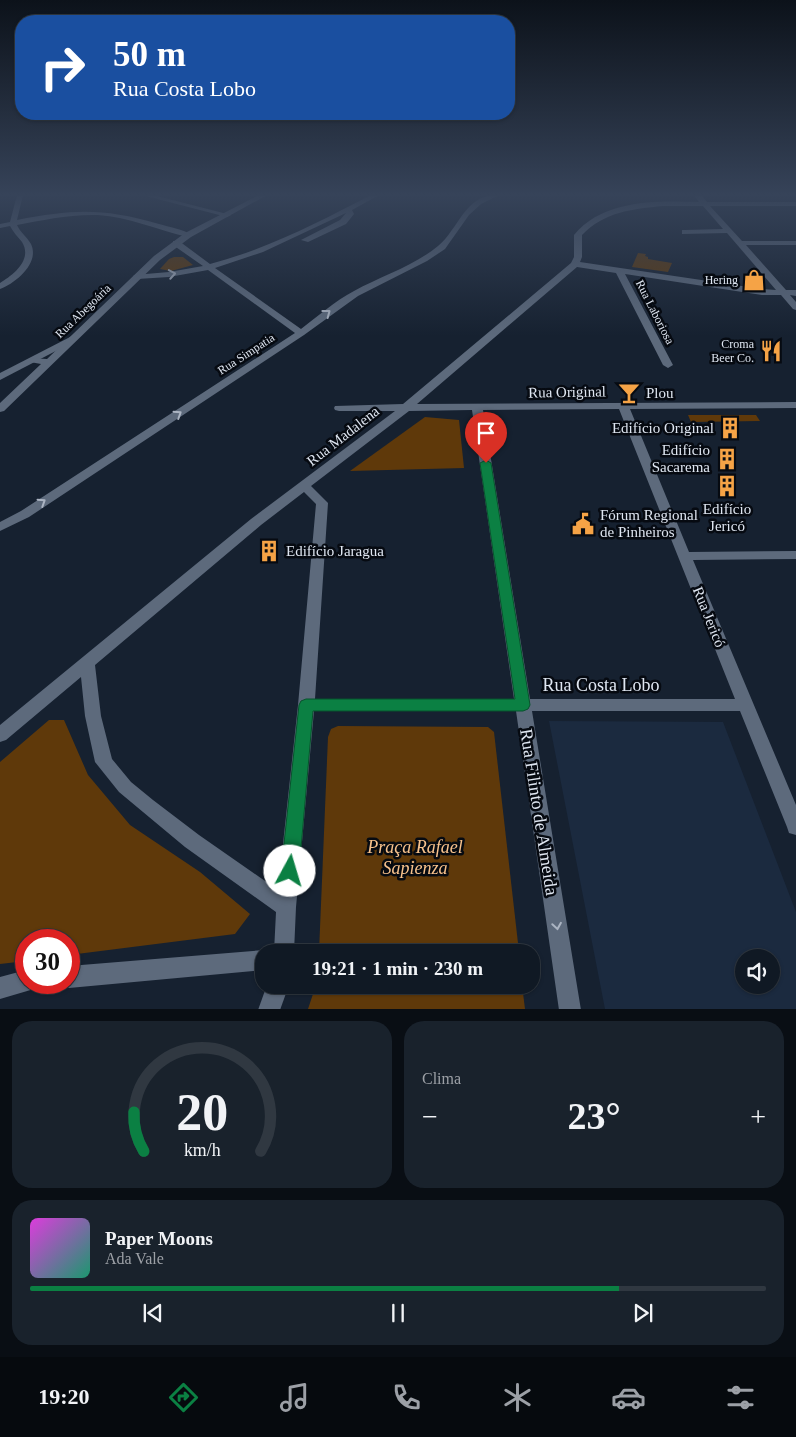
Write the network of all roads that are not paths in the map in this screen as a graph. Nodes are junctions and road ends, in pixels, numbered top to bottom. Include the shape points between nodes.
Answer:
1 (24, 242) edge
2 (300, 242) edge
3 (445, 242) edge
4 (578, 242) edge
5 (176, 243) joint
6 (740, 243) joint
7 (796, 243) edge
8 (575, 264) junction
9 (207, 266) junction
10 (619, 270) junction
11 (137, 277) junction
12 (0, 286) edge
13 (784, 293) junction
14 (796, 293) edge
15 (796, 307) edge
16 (301, 333) junction
17 (72, 339) junction
18 (33, 360) junction
19 (49, 362) junction
20 (668, 366) dead end
21 (0, 377) edge
22 (796, 405) edge
23 (2, 406) edge
24 (623, 406) junction
25 (477, 407) junction
26 (339, 408) dead end
27 (406, 408) junction
28 (305, 486) junction
29 (0, 527) edge
30 (796, 555) edge
31 (685, 556) junction
32 (87, 663) junction
33 (745, 704) junction
34 (306, 705) junction
35 (523, 705) junction
36 (0, 735) edge
37 (796, 827) edge
38 (286, 908) junction
39 (284, 944) edge
40 (255, 961) edge
41 (80, 976) edge
42 (15, 984) edge
43 (0, 988) edge
44 (275, 994) edge
45 (269, 1009) edge
46 (570, 1009) edge

1 - 12 street via 29,259 21,271
2 - 9 street via 282,248 266,248
16 -> 3 street, Rua Simpatia via 355,294 409,268
4 - 8 street
5 - 9 street
5 - 11 street, Rua Abegoária
6 - 7 street
6 - 13 street
8 - 10 street
8 - 27 street, Rua Madalena
11 -> 9 street via 173,274
9 - 16 street
10 - 13 street
10 - 20 street, Rua Laboriosa
11 - 17 street, Rua Abegoária
13 - 14 street
13 - 15 street
29 -> 16 street, Rua Simpatia
17 - 18 street
17 - 19 street, Rua Abegoária
18 - 19 street
18 - 21 street
19 - 23 street, Rua Abegoária
22 - 24 street, Rua Original
24 - 25 street, Rua Original
24 - 31 street, Rua Jericó
25 - 27 street, Rua Original
25 - 35 street, Rua Filinto de Almeida
26 - 27 street, Rua Original
27 - 28 street, Rua Madalena
28 - 32 street, Rua Madalena via 256,522
28 - 34 street via 322,502
30 - 31 street
31 - 33 street, Rua Jericó
32 - 36 street, Rua Madalena
32 - 38 street via 93,716 104,762 125,788
33 - 35 street, Rua Costa Lobo
33 - 37 street, Rua Jericó
34 - 35 street, Rua Costa Lobo
34 - 38 street
35 -> 46 street, Rua Filinto de Almeida
38 - 39 street
40 - 41 street
42 - 43 street
44 - 45 street

